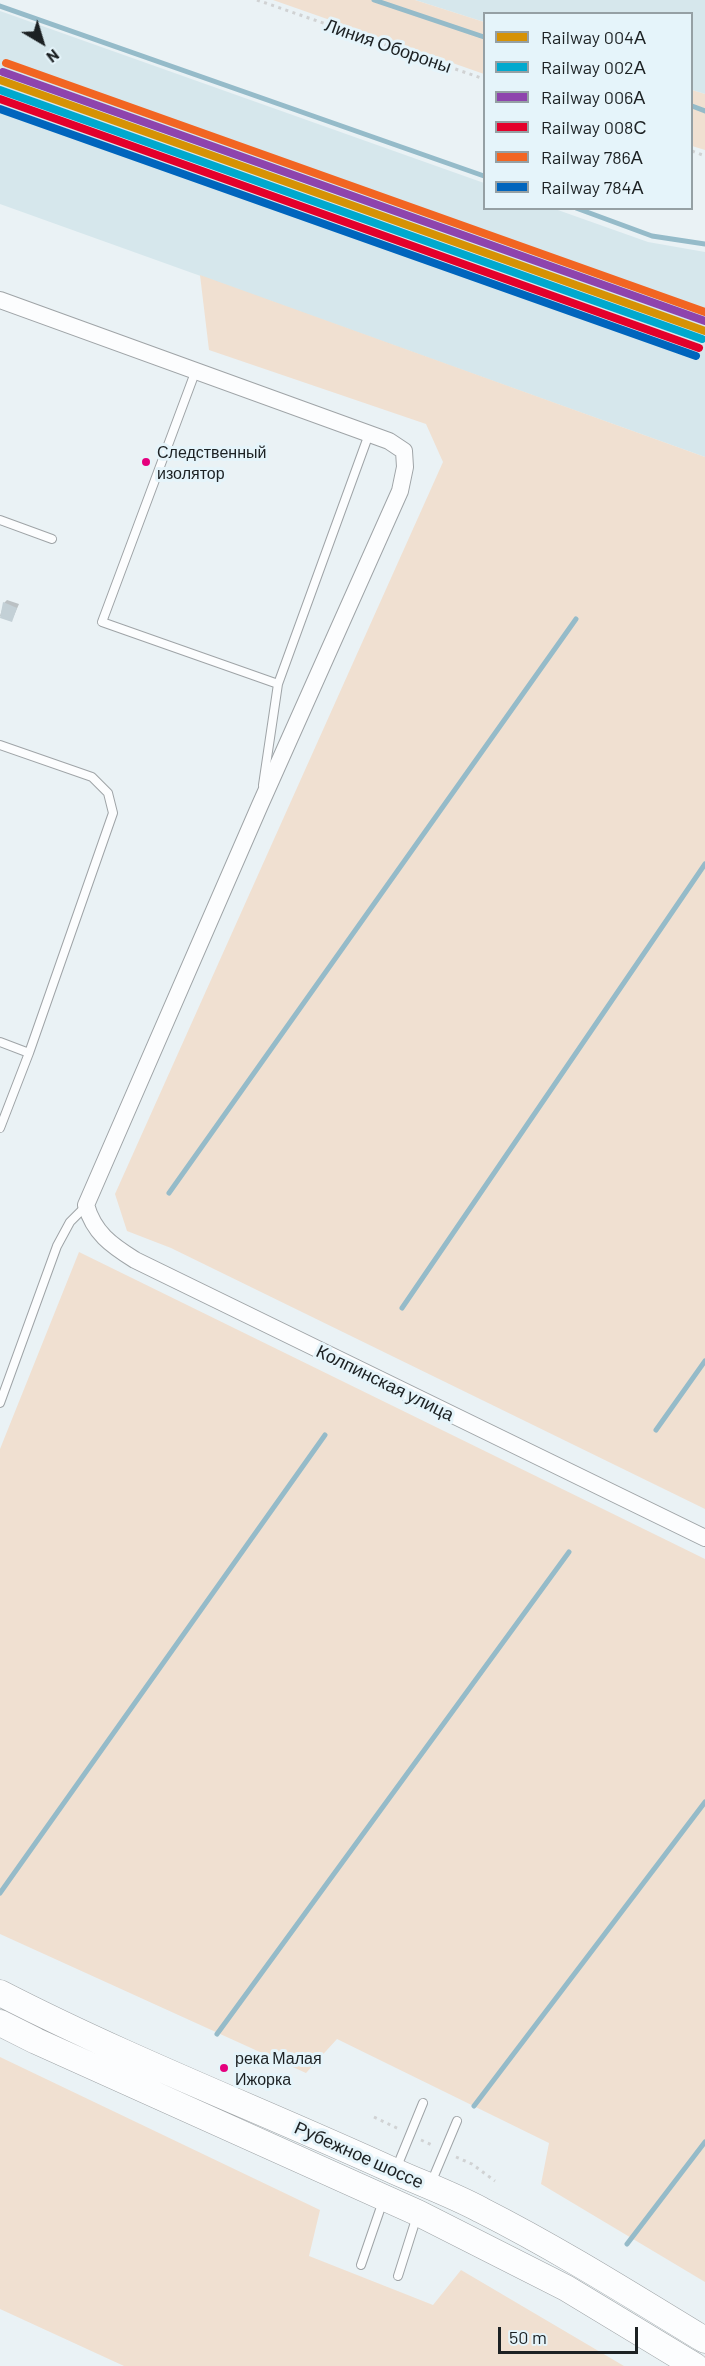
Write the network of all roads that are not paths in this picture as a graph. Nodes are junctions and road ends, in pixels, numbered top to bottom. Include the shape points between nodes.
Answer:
1 (0, 300) edge
2 (196, 370) junction
3 (369, 434) junction
4 (0, 520) edge
5 (52, 539) dead end
6 (278, 684) junction
7 (0, 745) edge
8 (260, 805) junction
9 (0, 1042) edge
10 (29, 1053) junction
11 (0, 1128) edge
12 (86, 1205) junction
13 (0, 1403) edge
14 (705, 1538) edge
15 (0, 1994) edge
16 (0, 2023) edge
17 (423, 2103) dead end
18 (457, 2121) dead end
19 (395, 2171) junction
20 (429, 2186) junction
21 (384, 2198) junction
22 (418, 2213) junction
23 (361, 2265) dead end
24 (398, 2276) dead end
25 (705, 2340) edge
26 (695, 2366) edge

1 - 2 street
2 - 3 street
2 - 6 lane via 102,622
3 - 6 lane
3 - 8 street via 404,451 400,491
4 - 5 lane
6 - 8 lane
7 - 10 lane via 92,777 108,794 113,813
8 - 12 street
9 - 10 lane
10 - 11 lane
12 - 13 lane via 57,1245
12 - 14 street, Колпинская улица via 97,1231 135,1260
15 - 19 main road, Рубежное шоссе
16 - 21 main road, Рубежное шоссе
17 - 19 lane
18 - 20 lane
19 - 20 main road, Рубежное шоссе
19 - 21 street
20 - 22 street
20 - 25 main road, Рубежное шоссе via 583,2265
21 - 22 main road, Рубежное шоссе
21 - 23 lane
22 - 24 lane
22 - 26 main road, Рубежное шоссе via 567,2288

